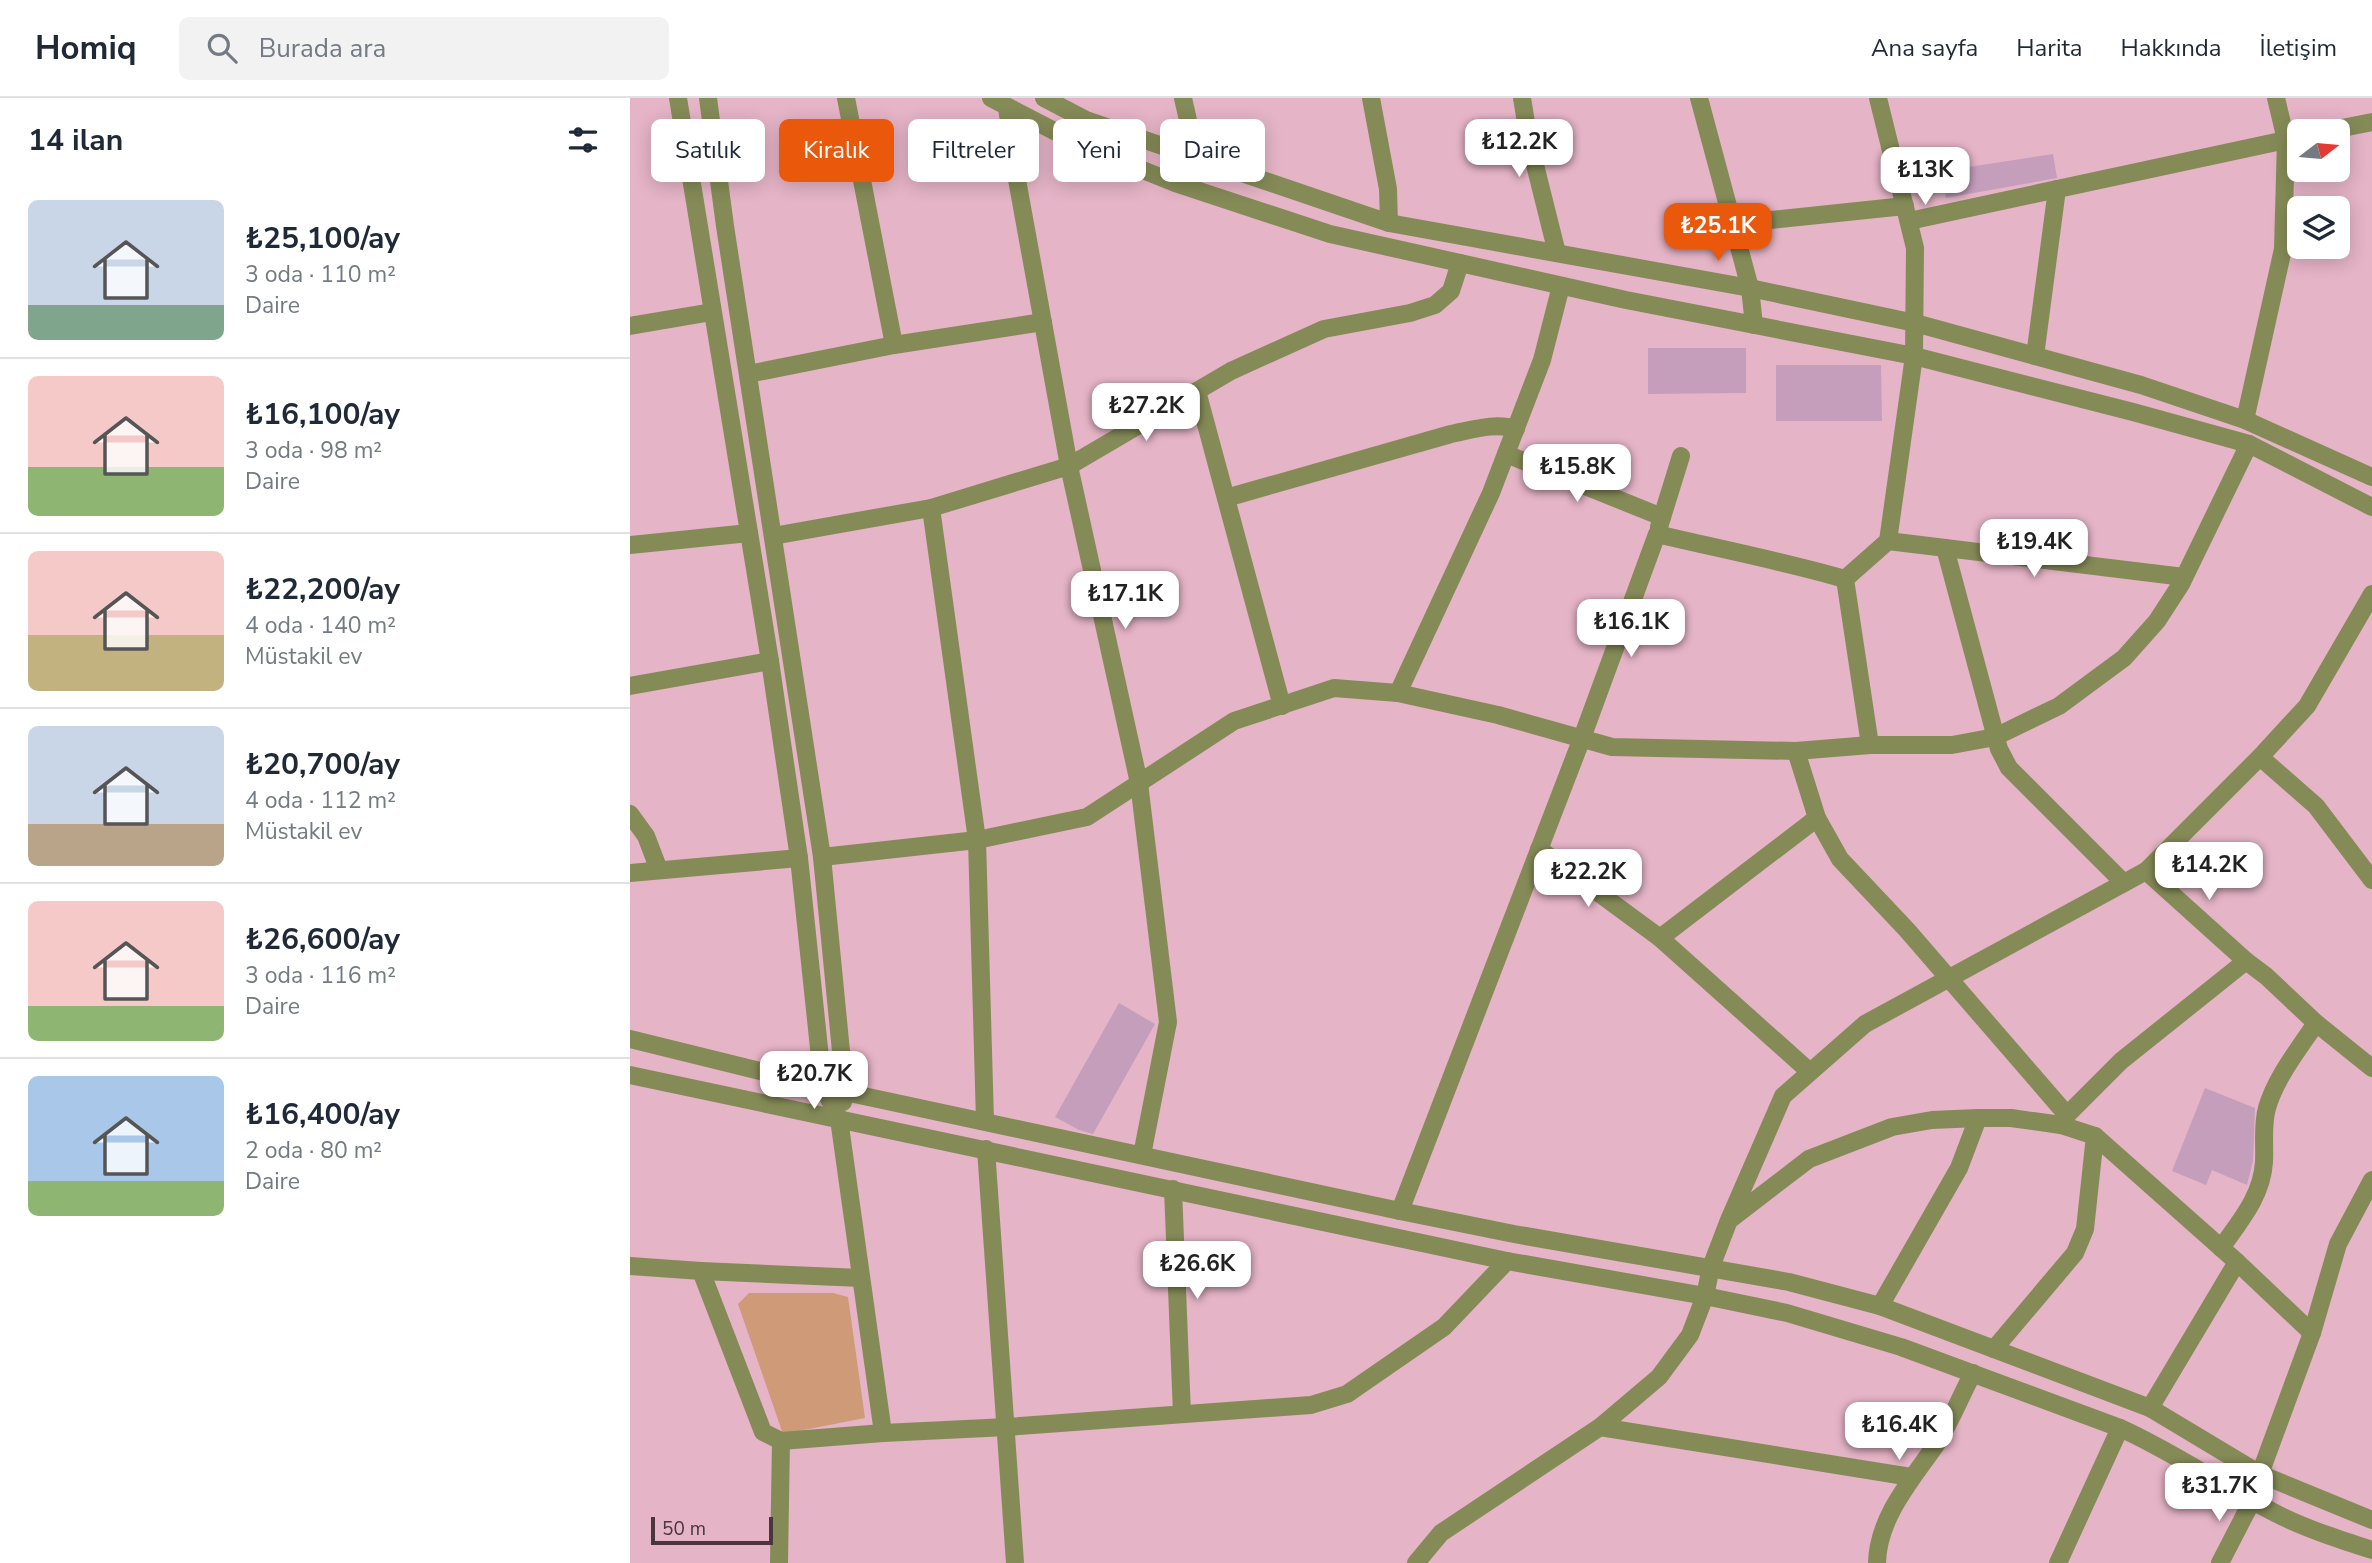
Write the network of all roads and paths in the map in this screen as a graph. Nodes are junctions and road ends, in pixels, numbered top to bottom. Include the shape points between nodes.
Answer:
1 (678, 98) edge
2 (708, 98) edge
3 (846, 98) edge
4 (991, 98) edge
5 (1044, 98) edge
6 (1183, 98) edge
7 (1371, 98) edge
8 (1522, 98) edge
9 (1699, 98) edge
10 (1878, 98) edge
11 (2276, 98) edge
12 (1007, 107) junction
13 (1188, 119) edge
14 (2372, 121) edge
15 (2287, 125) edge
16 (2350, 126) edge
17 (2287, 140) edge
18 (1160, 146) edge
19 (1265, 181) edge
20 (2289, 182) edge
21 (2057, 189) junction
22 (1907, 213) junction
23 (1389, 223) junction
24 (1732, 224) junction
25 (1557, 253) junction
26 (1460, 263) junction
27 (1561, 286) junction
28 (1750, 288) junction
29 (712, 312) junction
30 (1043, 322) junction
31 (1915, 323) junction
32 (1754, 325) junction
33 (630, 326) edge
34 (894, 345) junction
35 (1914, 356) junction
36 (2035, 356) junction
37 (748, 374) junction
38 (1197, 391) junction
39 (2245, 420) junction
40 (1516, 429) junction
41 (2249, 444) junction
42 (1506, 454) junction
43 (1681, 456) dead end
44 (1069, 466) junction
45 (2372, 477) edge
46 (1226, 498) junction
47 (2372, 507) edge
48 (931, 508) junction
49 (1660, 526) junction
50 (749, 533) junction
51 (773, 536) junction
52 (1888, 541) junction
53 (630, 545) edge
54 (1945, 548) junction
55 (2184, 577) junction
56 (1845, 579) junction
57 (2372, 594) edge
58 (771, 661) junction
59 (630, 686) edge
60 (1398, 693) junction
61 (1282, 706) junction
62 (1995, 737) junction
63 (1582, 738) junction
64 (1870, 745) junction
65 (1796, 751) junction
66 (2260, 757) junction
67 (1139, 783) junction
68 (630, 814) edge
69 (1817, 818) junction
70 (977, 840) junction
71 (1539, 849) junction
72 (822, 857) junction
73 (799, 858) junction
74 (659, 870) junction
75 (2146, 871) junction
76 (630, 873) edge
77 (2372, 880) edge
78 (2124, 883) junction
79 (1660, 938) junction
80 (2246, 961) junction
81 (1948, 978) junction
82 (2316, 1023) junction
83 (630, 1039) edge
84 (2372, 1068) edge
85 (1810, 1072) junction
86 (630, 1075) edge
87 (823, 1086) junction
88 (845, 1092) junction
89 (1978, 1118) junction
90 (839, 1119) junction
91 (2064, 1120) junction
92 (985, 1121) junction
93 (2095, 1136) junction
94 (986, 1149) junction
95 (1142, 1155) junction
96 (2372, 1180) edge
97 (1173, 1189) junction
98 (1400, 1211) junction
99 (1729, 1220) junction
100 (2221, 1248) junction
101 (1507, 1261) junction
102 (2237, 1262) junction
103 (630, 1266) edge
104 (1711, 1267) junction
105 (701, 1270) junction
106 (861, 1278) junction
107 (1705, 1296) junction
108 (1880, 1306) junction
109 (2312, 1333) junction
110 (1994, 1349) junction
111 (1973, 1373) junction
112 (2150, 1408) junction
113 (1182, 1414) junction
114 (1007, 1427) junction
115 (1600, 1427) junction
116 (2120, 1428) junction
117 (883, 1433) junction
118 (781, 1441) junction
119 (2260, 1474) junction
120 (1911, 1477) junction
121 (2252, 1501) junction
122 (2372, 1520) edge
123 (2372, 1550) edge
124 (779, 1563) edge
125 (1015, 1563) edge
126 (1416, 1563) edge
127 (1877, 1563) edge
128 (2058, 1563) edge
129 (2220, 1563) edge

1 - 29 street
2 - 37 street
3 - 34 street
4 - 12 street
5 - 18 street via 1086,120
6 - 13 street
7 - 23 street via 1388,189
8 - 25 street
9 - 24 street
10 - 22 street
11 - 15 street
12 - 26 street via 1083,146 1175,183 1330,234
12 - 30 street
14 - 16 street
17 - 21 street
19 - 23 street
20 - 39 street via 2283,249
21 - 22 street
21 - 36 street
22 - 24 street
22 - 31 street via 1915,248
23 - 25 street
24 - 28 street
25 - 28 street
26 - 27 street
26 - 38 street via 1451,291 1435,305 1324,329 1231,370
27 - 32 street
27 - 40 street via 1542,360
28 - 31 street
28 - 32 street
29 - 33 street
29 - 50 street
30 - 34 street
30 - 44 street
31 - 35 street
31 - 36 street
32 - 35 street
34 - 37 street
35 - 41 street
35 - 52 street
36 - 39 street
37 - 51 street
38 - 44 street
38 - 46 street
39 - 45 street
40 - 42 street
40 - 46 street via 1486,427 1451,435
41 - 47 street
41 - 55 street
42 - 49 street
42 - 60 street
43 - 49 street
44 - 48 street
44 - 67 street
46 - 61 street
48 - 51 street
48 - 70 street
49 - 56 street via 1742,555
49 - 63 street
50 - 53 street
50 - 58 street
51 - 72 street
52 - 54 street
52 - 56 street
54 - 55 street
54 - 62 street
55 - 62 street via 2157,621 2124,658 2059,706
56 - 64 street
57 - 66 street via 2306,706
58 - 59 street
58 - 73 street
60 - 61 street via 1334,688
60 - 63 street
61 - 67 street via 1234,722
62 - 64 street via 1952,745
62 - 78 street via 2009,768
63 - 65 street via 1612,747
63 - 71 street
64 - 65 street
65 - 69 street
66 - 75 street
66 - 77 street via 2316,806
67 - 70 street via 1087,817
67 - 95 street via 1168,1022
68 - 74 street via 646,836
69 - 79 street
69 - 81 street via 1840,859
70 - 72 street
70 - 92 street
71 - 79 street
71 - 98 street
72 - 88 street
73 - 74 street
73 - 87 street
74 - 76 street
75 - 78 street
75 - 80 street
78 - 81 street
79 - 85 street
80 - 82 street
80 - 91 street via 2121,1061
81 - 85 street via 1865,1024
81 - 91 street
82 - 84 street
82 - 100 street via 2271,1097 2264,1120 2261,1187
83 - 87 street
85 - 99 street via 1783,1096
86 - 90 street
87 - 88 street
87 - 90 street
88 - 90 street
88 - 92 street
89 - 91 street
89 - 99 street via 1932,1119 1892,1127 1809,1159
89 - 108 street via 1959,1168
90 - 94 street
90 - 106 street
91 - 93 street
92 - 95 street
93 - 100 street
93 - 110 street via 2085,1228 2075,1254
94 - 97 street
94 - 114 street
95 - 98 street
96 - 109 street via 2338,1244
97 - 101 street
97 - 113 street
98 - 104 street
99 - 104 street
100 - 102 street
101 - 107 street
101 - 113 street via 1444,1327 1347,1394 1311,1405
102 - 109 street
102 - 112 street
103 - 105 street
104 - 107 street
104 - 108 street
105 - 106 street
105 - 118 street via 763,1432
106 - 117 street
107 - 111 street via 1826,1323
107 - 115 street via 1690,1335 1659,1377
108 - 110 street
109 - 119 street
110 - 112 street
111 - 116 street
111 - 120 street via 1936,1445
112 - 119 street
113 - 114 street
114 - 117 street
114 - 125 street
115 - 120 street
115 - 126 street via 1441,1533
116 - 121 street
116 - 128 street
117 - 118 street
118 - 124 street
119 - 122 street
120 - 127 street via 1881,1531
121 - 123 street via 2305,1527
121 - 129 street

